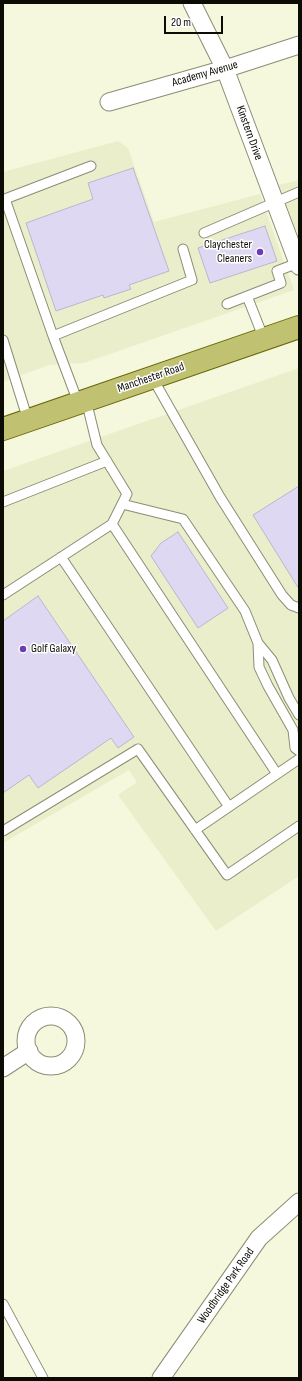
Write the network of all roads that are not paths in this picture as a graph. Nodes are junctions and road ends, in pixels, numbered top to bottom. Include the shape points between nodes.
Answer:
1 (192, 3) edge
2 (299, 45) edge
3 (225, 69) junction
4 (110, 102) dead end
5 (91, 166) dead end
6 (299, 192) edge
7 (275, 203) junction
8 (204, 233) dead end
9 (182, 250) dead end
10 (298, 265) edge
11 (247, 296) junction
12 (227, 304) dead end
13 (299, 327) edge
14 (53, 336) junction
15 (264, 339) junction
16 (3, 342) edge
17 (152, 378) junction
18 (82, 401) junction
19 (28, 420) junction
20 (3, 429) edge
21 (107, 461) junction
22 (3, 502) edge
23 (122, 504) junction
24 (112, 524) junction
25 (61, 557) junction
26 (3, 593) edge
27 (299, 608) edge
28 (258, 643) junction
29 (299, 715) edge
30 (299, 751) edge
31 (299, 759) edge
32 (277, 774) junction
33 (229, 807) junction
34 (299, 826) edge
35 (195, 830) junction
36 (3, 831) edge
37 (29, 1051) dead end
38 (3, 1068) edge
39 (299, 1190) edge
40 (299, 1202) edge
41 (3, 1304) edge
42 (43, 1378) edge
43 (161, 1378) edge

1 - 3 street, Kinstern Drive
2 - 3 street, Academy Avenue
3 - 4 street, Academy Avenue
3 - 7 street, Kinstern Drive
5 - 14 lane via 5,199
6 - 7 lane
7 - 8 lane
7 - 10 street, Kinstern Drive
9 - 14 lane via 192,280
10 - 11 lane via 277,270 281,283
11 - 12 lane
11 - 15 lane
13 - 15 main road, Manchester Road
14 - 18 lane
15 - 17 main road, Manchester Road
16 - 19 lane
17 - 18 main road, Manchester Road
17 - 27 lane via 220,497 282,595 291,605
18 - 19 main road, Manchester Road
18 - 21 lane via 97,445
19 - 20 main road, Manchester Road
21 - 22 lane
21 - 23 lane via 127,494
23 - 24 lane
23 - 28 lane via 183,520 245,611
24 - 25 lane
24 - 32 lane
25 - 26 lane
25 - 33 lane
28 - 29 lane via 272,660
28 - 30 lane via 260,667 293,730 296,748
31 - 32 lane
32 - 33 lane
33 - 35 lane
34 - 35 lane via 227,876
35 - 36 lane via 138,749
37 - 38 street
39 - 40 street, Woodbridge Park Road
40 - 43 street, Woodbridge Park Road via 260,1238
41 - 42 lane

